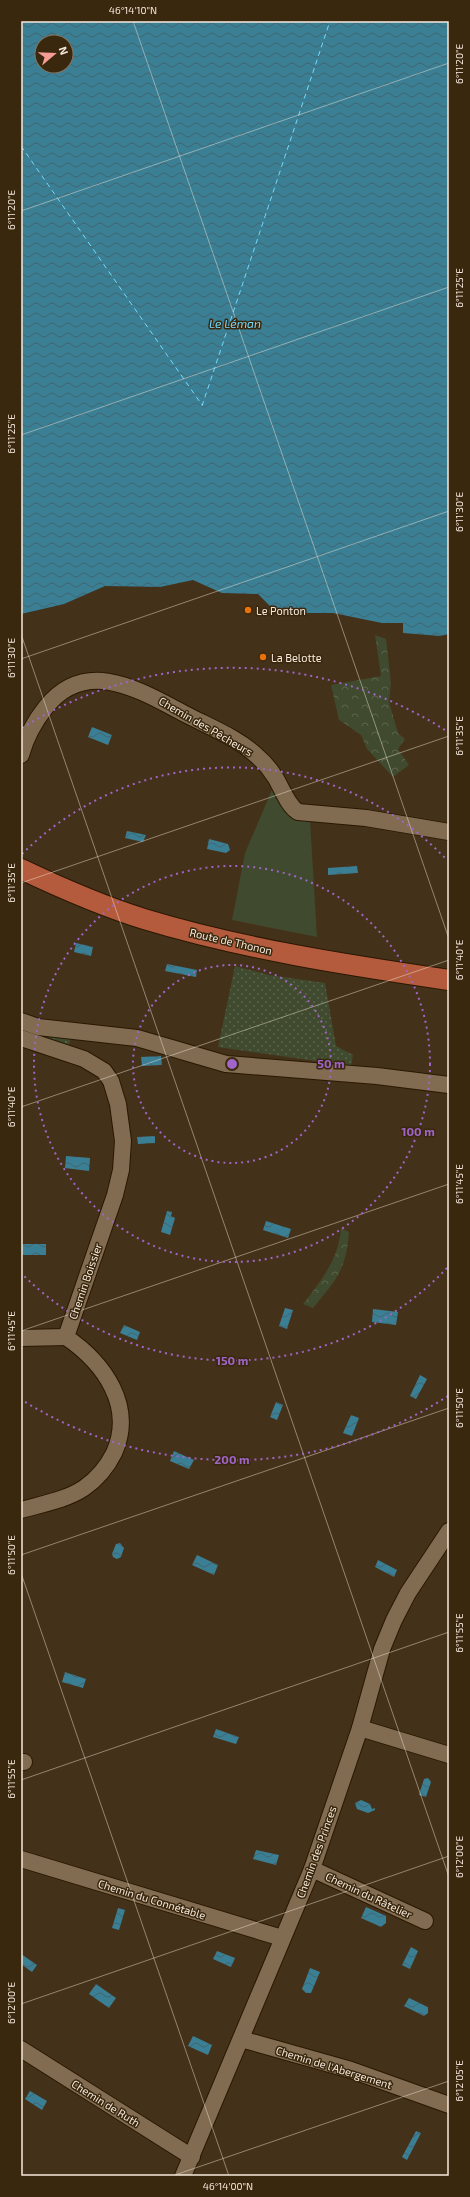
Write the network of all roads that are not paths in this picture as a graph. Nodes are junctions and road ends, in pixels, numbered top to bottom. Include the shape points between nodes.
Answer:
1 (21, 755) edge
2 (449, 832) edge
3 (21, 869) edge
4 (449, 980) edge
5 (21, 1021) edge
6 (21, 1038) edge
7 (449, 1085) edge
8 (66, 1337) junction
9 (21, 1338) edge
10 (21, 1510) edge
11 (449, 1531) edge
12 (360, 1728) junction
13 (449, 1755) edge
14 (21, 1859) edge
15 (312, 1869) junction
16 (426, 1921) dead end
17 (282, 1938) junction
18 (241, 2039) junction
19 (21, 2048) edge
20 (449, 2105) edge
21 (192, 2157) junction
22 (182, 2176) edge

1 - 2 street, Chemin des Pêcheurs via 30,730 60,692 72,684 83,681 108,682 152,695 249,750 267,767 298,812 366,818
3 - 4 main road, Route de Thonon via 119,910 205,936 300,956
5 - 7 street via 38,1027 137,1038 226,1064 377,1076
6 - 8 street, Chemin Boissier via 84,1059 104,1071 111,1081 118,1104 123,1140 122,1170
8 - 9 street
8 - 10 street via 91,1358 112,1385 119,1402 121,1418 118,1443 105,1468 84,1488 65,1497
11 - 12 street, Chemin des Princes via 408,1593 394,1620 382,1649
12 - 13 street
12 - 15 street, Chemin des Princes
14 - 17 street, Chemin du Connétable
15 - 16 street, Chemin du Râtelier
15 - 17 street, Chemin des Princes
17 - 18 street, Chemin des Princes
18 - 20 street, Chemin de l'Abergement via 351,2070
18 - 21 street, Chemin des Princes
19 - 21 street, Chemin de Ruth
21 - 22 street, Chemin des Princes

